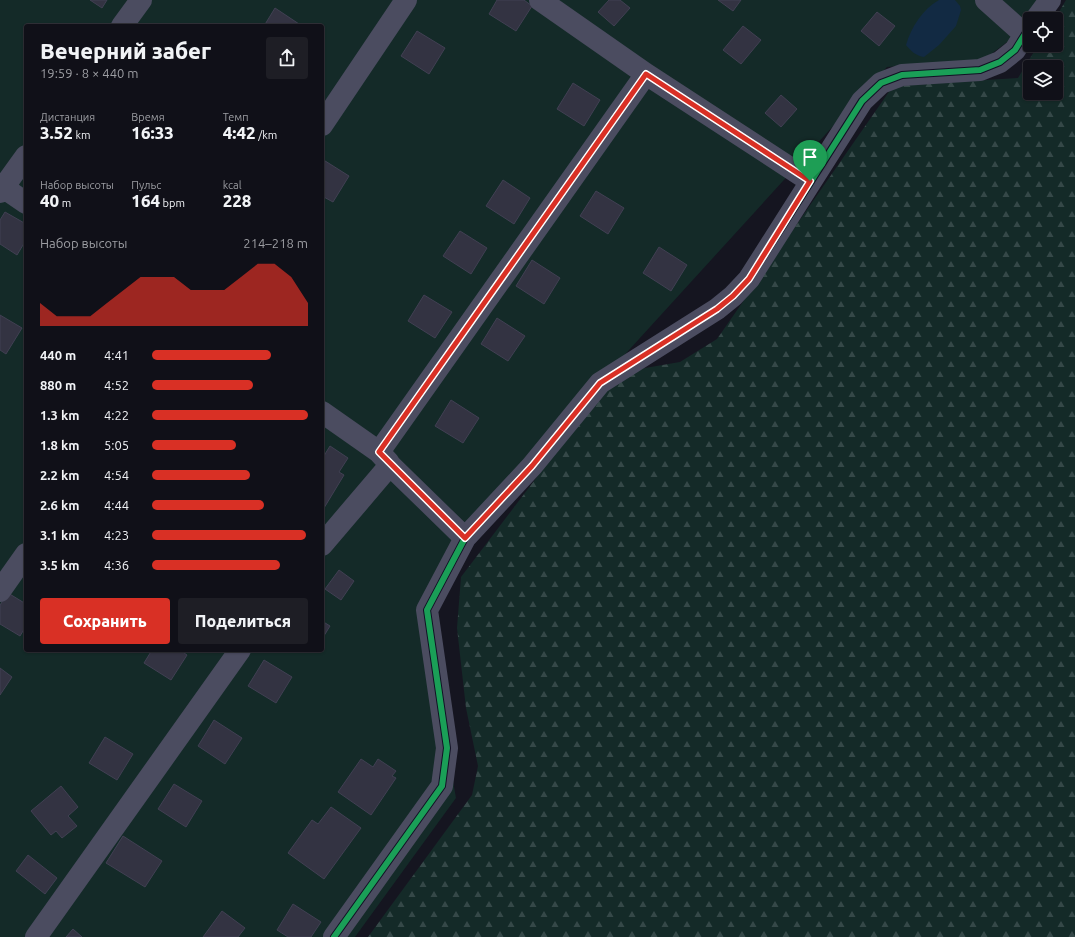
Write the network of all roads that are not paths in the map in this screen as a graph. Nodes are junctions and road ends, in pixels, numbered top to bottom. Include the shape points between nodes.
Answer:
1 (141, 0) edge
2 (406, 0) edge
3 (540, 0) edge
4 (986, 0) edge
5 (1050, 0) edge
6 (1041, 12) edge
7 (1023, 22) edge
8 (123, 24) edge
9 (1023, 37) edge
10 (646, 74) junction
11 (324, 122) edge
12 (24, 159) edge
13 (810, 181) junction
14 (1, 188) edge
15 (24, 202) edge
16 (324, 413) edge
17 (384, 458) junction
18 (465, 538) junction
19 (324, 542) edge
20 (24, 557) edge
21 (0, 591) edge
22 (239, 652) edge
23 (36, 937) edge
24 (334, 937) edge

1 - 8 street
2 - 11 street
3 - 10 street
4 - 7 street
5 - 6 street
9 - 13 street via 1015,50 1000,62 980,70 902,74 881,83 862,101
10 - 13 street
10 - 17 street
12 - 14 street
13 - 18 street via 749,279 733,296 717,309 600,383 532,466
14 - 15 street
16 - 17 street
17 - 18 street
17 - 19 street
18 - 24 street via 427,610 447,748 442,786
20 - 21 street
22 - 23 street

